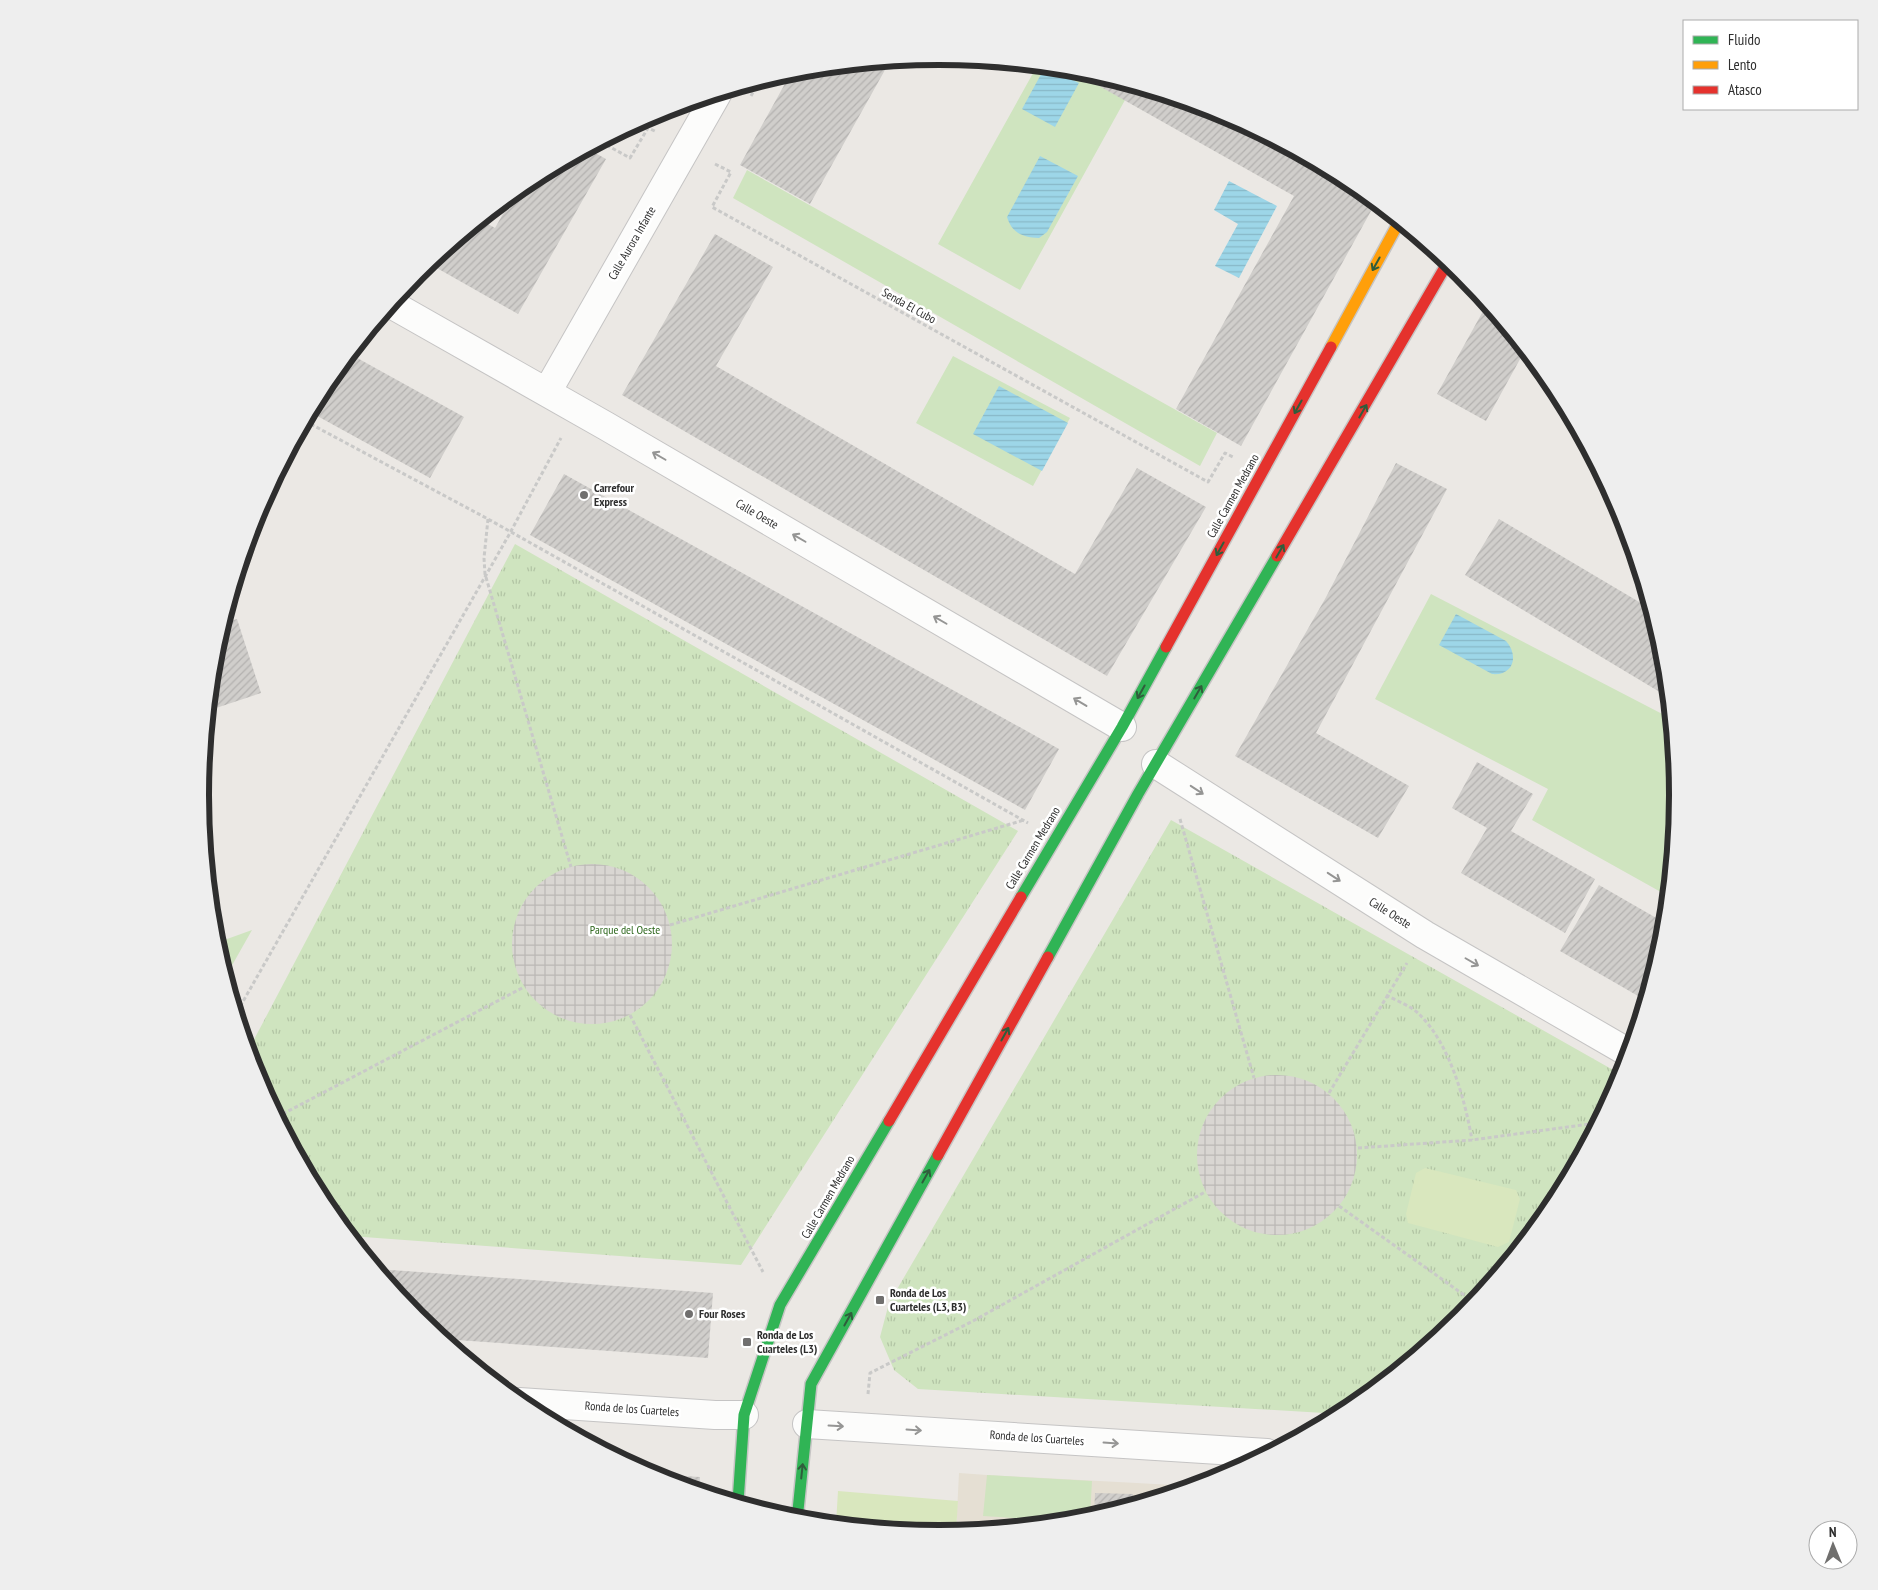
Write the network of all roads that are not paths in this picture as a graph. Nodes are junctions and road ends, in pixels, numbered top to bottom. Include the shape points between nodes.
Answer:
1 (713, 101) edge
2 (1396, 227) edge
3 (1444, 269) edge
4 (397, 307) edge
5 (548, 392) junction
6 (1122, 727) junction
7 (1156, 764) junction
8 (1623, 1049) edge
9 (535, 1403) edge
10 (744, 1415) junction
11 (807, 1424) junction
12 (1255, 1453) edge
13 (738, 1496) edge
14 (798, 1511) edge

1 - 5 street, Calle Aurora Infante
2 -> 6 main road, Calle Carmen Medrano
7 -> 3 main road
4 - 5 street, Calle Oeste
6 -> 5 street, Calle Oeste
6 - 10 main road, Calle Carmen Medrano via 780,1305
7 -> 8 street, Calle Oeste via 1425,935
11 -> 7 main road via 811,1384
9 - 10 street, Ronda de los Cuarteles
10 - 13 main road, Calle Carmen Medrano
11 -> 12 street, Ronda de los Cuarteles
14 -> 11 main road

